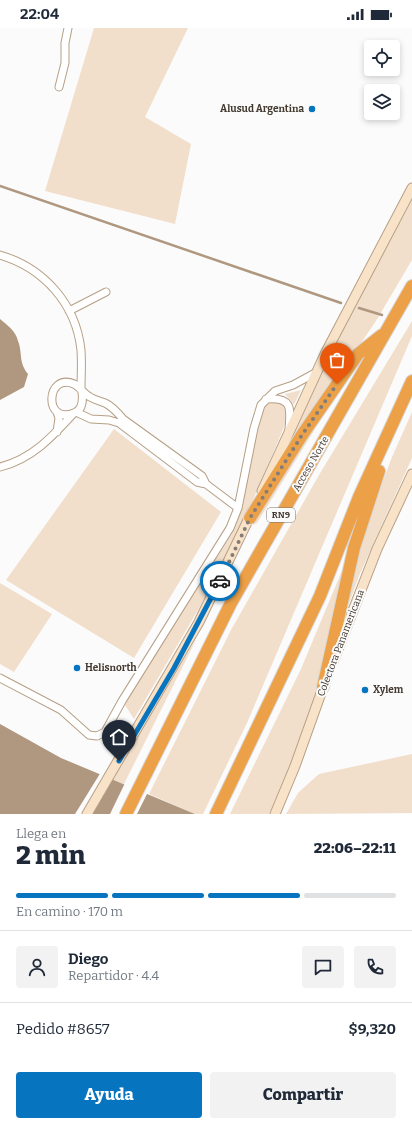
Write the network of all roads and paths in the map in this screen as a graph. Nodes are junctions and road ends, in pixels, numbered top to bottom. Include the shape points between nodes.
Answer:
1 (68, 28) edge
2 (59, 86) dead end
3 (412, 188) edge
4 (0, 255) edge
5 (412, 286) edge
6 (106, 292) dead end
7 (69, 310) junction
8 (387, 330) junction
9 (81, 369) junction
10 (317, 371) junction
11 (412, 381) edge
12 (66, 383) junction
13 (409, 389) edge
14 (81, 391) junction
15 (266, 399) junction
16 (114, 410) junction
17 (57, 412) junction
18 (75, 413) junction
19 (109, 420) junction
20 (57, 432) junction
21 (288, 432) junction
22 (0, 467) edge
23 (412, 474) edge
24 (206, 484) junction
25 (238, 508) junction
26 (250, 518) junction
27 (0, 678) edge
28 (324, 687) junction
29 (87, 814) edge
30 (126, 814) edge
31 (216, 814) edge
32 (274, 814) edge

1 - 2 street
3 - 10 street
4 - 7 street via 15,259 34,269 60,295
5 - 8 highway, Acceso Norte / RN9
6 - 7 street
7 - 9 street via 80,350
8 - 26 highway via 358,354 302,435
8 - 30 highway, Acceso Norte / RN9 via 231,603
9 - 12 street via 76,378
9 - 14 street
10 - 15 street via 293,385 275,391
10 - 21 street
11 - 13 highway
12 - 14 street via 75,384
12 - 17 street via 56,387 51,397
13 - 28 highway via 354,548
13 - 31 highway via 359,497 320,596
14 - 16 street
14 - 18 street via 83,400
15 - 21 street via 280,398 287,403 290,411
15 - 25 street via 256,419
16 - 19 street
16 - 24 street via 202,476
17 - 18 street via 65,415
17 - 20 street
18 - 19 street via 91,419
18 - 20 street
19 - 24 street via 119,423 197,482
20 - 22 street via 32,454
21 - 26 street
23 - 28 street, Colectora Panamericana via 377,549
24 - 25 street
25 - 27 street via 225,539 137,675 105,732 93,736 85,733 61,710
26 - 29 street via 199,622
28 - 32 street, Colectora Panamericana

